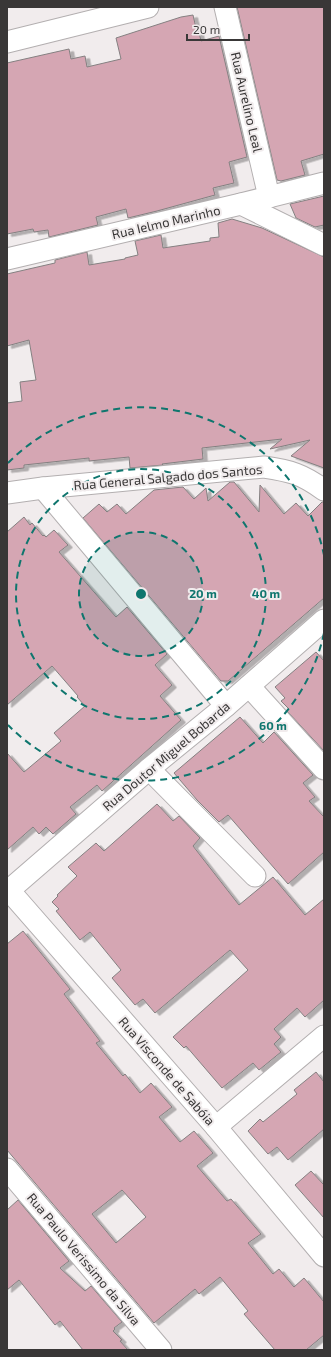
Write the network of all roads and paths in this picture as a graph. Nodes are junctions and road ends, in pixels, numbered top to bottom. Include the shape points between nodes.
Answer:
1 (148, 7) edge
2 (225, 7) edge
3 (7, 42) edge
4 (324, 183) edge
5 (269, 197) junction
6 (242, 204) junction
7 (324, 245) edge
8 (7, 259) edge
9 (43, 488) junction
10 (324, 490) edge
11 (7, 493) edge
12 (324, 620) edge
13 (249, 686) junction
14 (226, 706) junction
15 (149, 768) junction
16 (324, 769) edge
17 (255, 876) dead end
18 (8, 890) edge
19 (324, 1036) edge
20 (216, 1127) junction
21 (7, 1169) edge
22 (324, 1256) edge
23 (161, 1350) edge

1 - 3 street
2 - 5 street, Rua Aurelino Leal
4 - 5 street, Rua Ielmo Marinho
5 - 6 street, Rua Ielmo Marinho
6 - 7 street
6 - 8 street, Rua Ielmo Marinho
9 - 10 street, Rua General Salgado dos Santos via 264,467 289,471 309,479
9 - 11 street, Rua General Salgado dos Santos
9 - 14 street
12 - 13 street, Rua Doutor Miguel Bobarda
13 - 14 street, Rua Doutor Miguel Bobarda
13 - 16 street
14 - 15 street, Rua Doutor Miguel Bobarda
15 - 17 street
15 - 18 street, Rua Doutor Miguel Bobarda
18 - 20 street, Rua Visconde de Sabóia
19 - 20 street
20 - 22 street, Rua Visconde de Sabóia
21 - 23 street, Rua Paulo Verissimo da Silva

